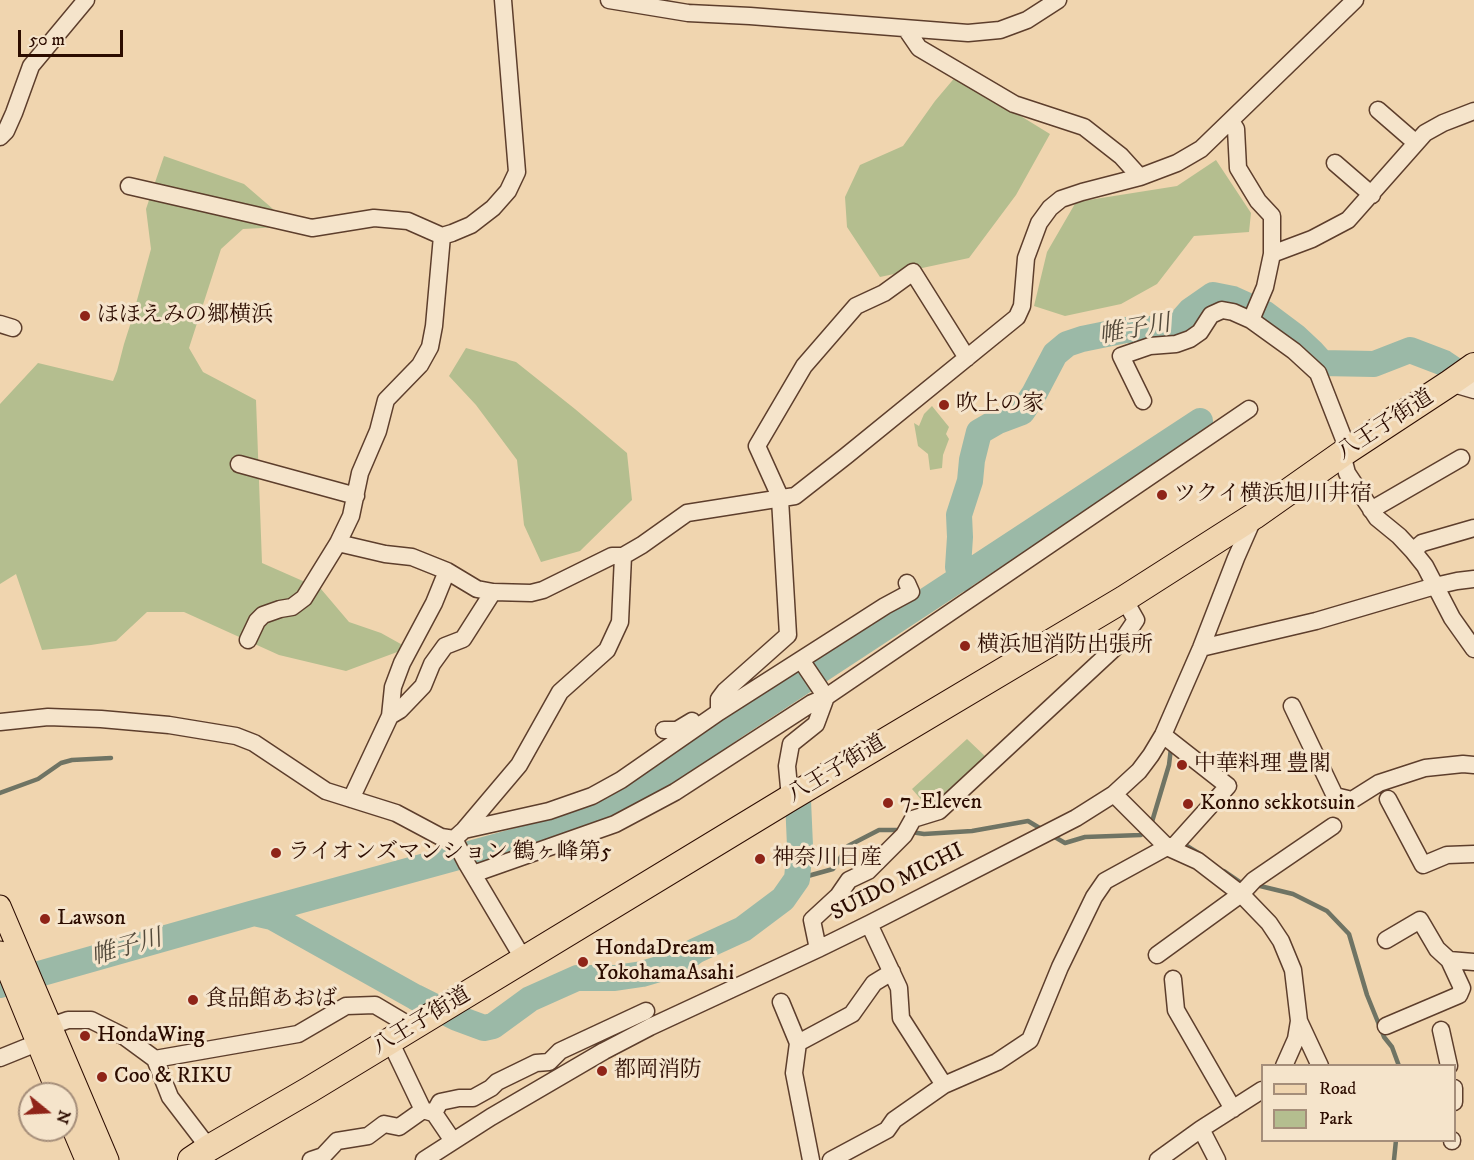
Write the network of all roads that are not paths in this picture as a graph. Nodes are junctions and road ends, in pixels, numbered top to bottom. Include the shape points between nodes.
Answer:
1 (86, 0) edge
2 (503, 0) edge
3 (609, 0) edge
4 (1058, 0) edge
5 (1355, 0) edge
6 (906, 28) junction
7 (1378, 110) dead end
8 (1474, 111) edge
9 (1231, 121) junction
10 (0, 137) edge
11 (1416, 143) junction
12 (1335, 163) dead end
13 (1140, 177) junction
14 (129, 186) dead end
15 (1372, 195) junction
16 (442, 236) junction
17 (1272, 254) junction
18 (1254, 311) junction
19 (967, 358) junction
20 (1465, 377) edge
21 (1143, 401) dead end
22 (1249, 409) dead end
23 (1342, 454) junction
24 (1461, 458) dead end
25 (239, 464) dead end
26 (356, 496) junction
27 (781, 499) junction
28 (1371, 510) junction
29 (1254, 516) junction
30 (1474, 528) edge
31 (338, 543) junction
32 (1413, 551) junction
33 (623, 556) junction
34 (447, 571) junction
35 (1474, 579) edge
36 (907, 583) dead end
37 (1435, 586) junction
38 (493, 592) junction
39 (1124, 599) junction
40 (248, 640) dead end
41 (1200, 648) junction
42 (1474, 649) edge
43 (802, 662) junction
44 (823, 692) junction
45 (1292, 706) dead end
46 (717, 714) junction
47 (390, 716) junction
48 (0, 722) edge
49 (664, 730) dead end
50 (1163, 735) junction
51 (1474, 765) edge
52 (1114, 794) junction
53 (790, 798) junction
54 (351, 799) junction
55 (1388, 799) dead end
56 (1333, 826) dead end
57 (458, 837) junction
58 (1167, 847) junction
59 (1474, 854) edge
60 (470, 869) junction
61 (1241, 894) junction
62 (0, 906) edge
63 (869, 924) junction
64 (1386, 940) dead end
65 (818, 949) junction
66 (1157, 955) dead end
67 (524, 960) junction
68 (1449, 960) junction
69 (7, 961) edge
70 (1474, 963) edge
71 (892, 972) junction
72 (1173, 979) dead end
73 (26, 993) junction
74 (781, 1002) dead end
75 (646, 1011) dead end
76 (1299, 1021) junction
77 (416, 1025) junction
78 (51, 1026) junction
79 (1386, 1026) dead end
80 (1441, 1030) dead end
81 (390, 1041) junction
82 (37, 1043) junction
83 (798, 1043) junction
84 (0, 1058) edge
85 (155, 1059) junction
86 (1284, 1064) edge
87 (1320, 1064) edge
88 (1449, 1064) edge
89 (53, 1082) edge
90 (944, 1085) junction
91 (1261, 1091) edge
92 (1233, 1109) junction
93 (429, 1112) junction
94 (1201, 1129) junction
95 (78, 1141) edge
96 (453, 1141) junction
97 (200, 1154) edge
98 (435, 1157) edge
99 (86, 1160) edge
100 (108, 1160) edge
101 (311, 1160) edge
102 (811, 1160) edge
103 (831, 1160) edge
104 (1158, 1160) edge
105 (1217, 1160) edge

1 - 10 street via 31,66 14,113
2 - 16 street via 517,172 508,191 493,208 471,225
3 - 6 street via 688,13
4 - 6 street via 1027,20 1000,30 968,33
5 - 9 street
6 - 13 street via 919,48 1014,104 1084,127 1121,156
7 - 11 street
8 - 11 street via 1443,123
9 - 13 street via 1201,149
9 - 17 street via 1236,129 1238,168 1272,216
11 - 15 street
12 - 15 street
13 - 19 street via 1072,195 1050,208 1039,222 1026,258 1022,306 1017,316
14 - 16 street via 312,228 374,218 408,221
15 - 17 street via 1348,220
16 - 26 street via 430,347 420,365 386,400 360,473
17 - 18 street via 1265,287
18 - 21 street via 1222,310 1211,315 1190,339 1121,356
18 - 23 street via 1318,373 1345,442
19 - 27 street via 795,496
19 - 27 street via 913,272 884,293 856,306 804,366 758,446
20 - 23 highway, 八王子街道
22 - 44 street
23 - 28 street via 1347,473
23 - 29 highway, 八王子街道
24 - 28 street
25 - 26 street
26 - 31 street
27 - 33 street via 687,513
27 - 46 street via 788,635 725,691 719,699
28 - 32 street
29 - 39 highway, 八王子街道
29 - 41 street, SUIDO MICHI
30 - 32 street via 1422,543
31 - 34 street via 385,555 412,557
31 - 40 street via 303,598 292,607 263,615
32 - 37 street
33 - 38 street via 612,556 543,590
33 - 57 street via 620,622 607,651 560,692 519,765
34 - 38 street via 477,589
34 - 47 street via 402,663 393,687
35 - 37 street
36 - 43 street via 911,592
37 - 41 street via 1316,621
37 - 42 street
38 - 47 street via 463,639 445,646 423,686
39 - 53 highway, 八王子街道
39 - 65 street via 1136,620 1121,642 939,811 913,819 904,835 868,872 849,880 812,920
41 - 50 street, SUIDO MICHI
43 - 44 street
43 - 46 street
44 - 53 street via 816,724 791,744 787,766
44 - 60 street via 675,792 615,824
45 - 51 street via 1335,796 1352,800 1379,783 1425,768
46 - 49 street via 705,713 677,730
46 - 57 street via 592,796
47 - 54 street
48 - 54 street via 48,717 101,719 236,736 254,743 326,791
50 - 52 street, SUIDO MICHI via 1139,771
50 - 58 street via 1228,786 1175,845
52 - 58 street
52 - 63 street, SUIDO MICHI via 1076,818
53 - 67 highway, 八王子街道
54 - 57 street via 396,813 441,837
55 - 59 street via 1423,865 1447,855
56 - 61 street via 1254,880
57 - 60 street
58 - 61 street via 1198,861
58 - 90 street via 1105,880 1060,967 1030,1040 997,1062
60 - 67 street
61 - 66 street
61 - 76 street via 1281,940 1293,970
62 - 69 main road
63 - 65 street, SUIDO MICHI
63 - 71 street
64 - 68 street via 1420,920 1437,949
65 - 96 street, SUIDO MICHI via 604,1051
67 - 77 highway, 八王子街道
68 - 70 street
68 - 79 street via 1462,987 1459,994
69 - 73 main road
71 - 83 street via 874,983 852,1014
71 - 90 street via 899,988 901,1018
72 - 92 street via 1176,1010
73 - 78 main road
73 - 82 main road
74 - 83 street
75 - 93 street via 560,1051 549,1062 497,1082 473,1098 440,1102
76 - 86 street
76 - 87 street
77 - 81 highway, 八王子街道
77 - 85 street via 375,1005 346,1006 298,1034
78 - 85 street via 68,1020 92,1020
78 - 100 main road
80 - 88 street
81 - 93 street
81 - 97 highway, 八王子街道
82 - 84 street
82 - 89 main road
83 - 102 street via 794,1073
85 - 97 street
90 - 103 street via 894,1120 887,1130
91 - 92 street
92 - 94 street
93 - 96 street
93 - 101 street via 399,1127 384,1124 368,1136 337,1141 323,1156
94 - 104 street
94 - 105 street
95 - 99 main road
96 - 98 street, SUIDO MICHI

